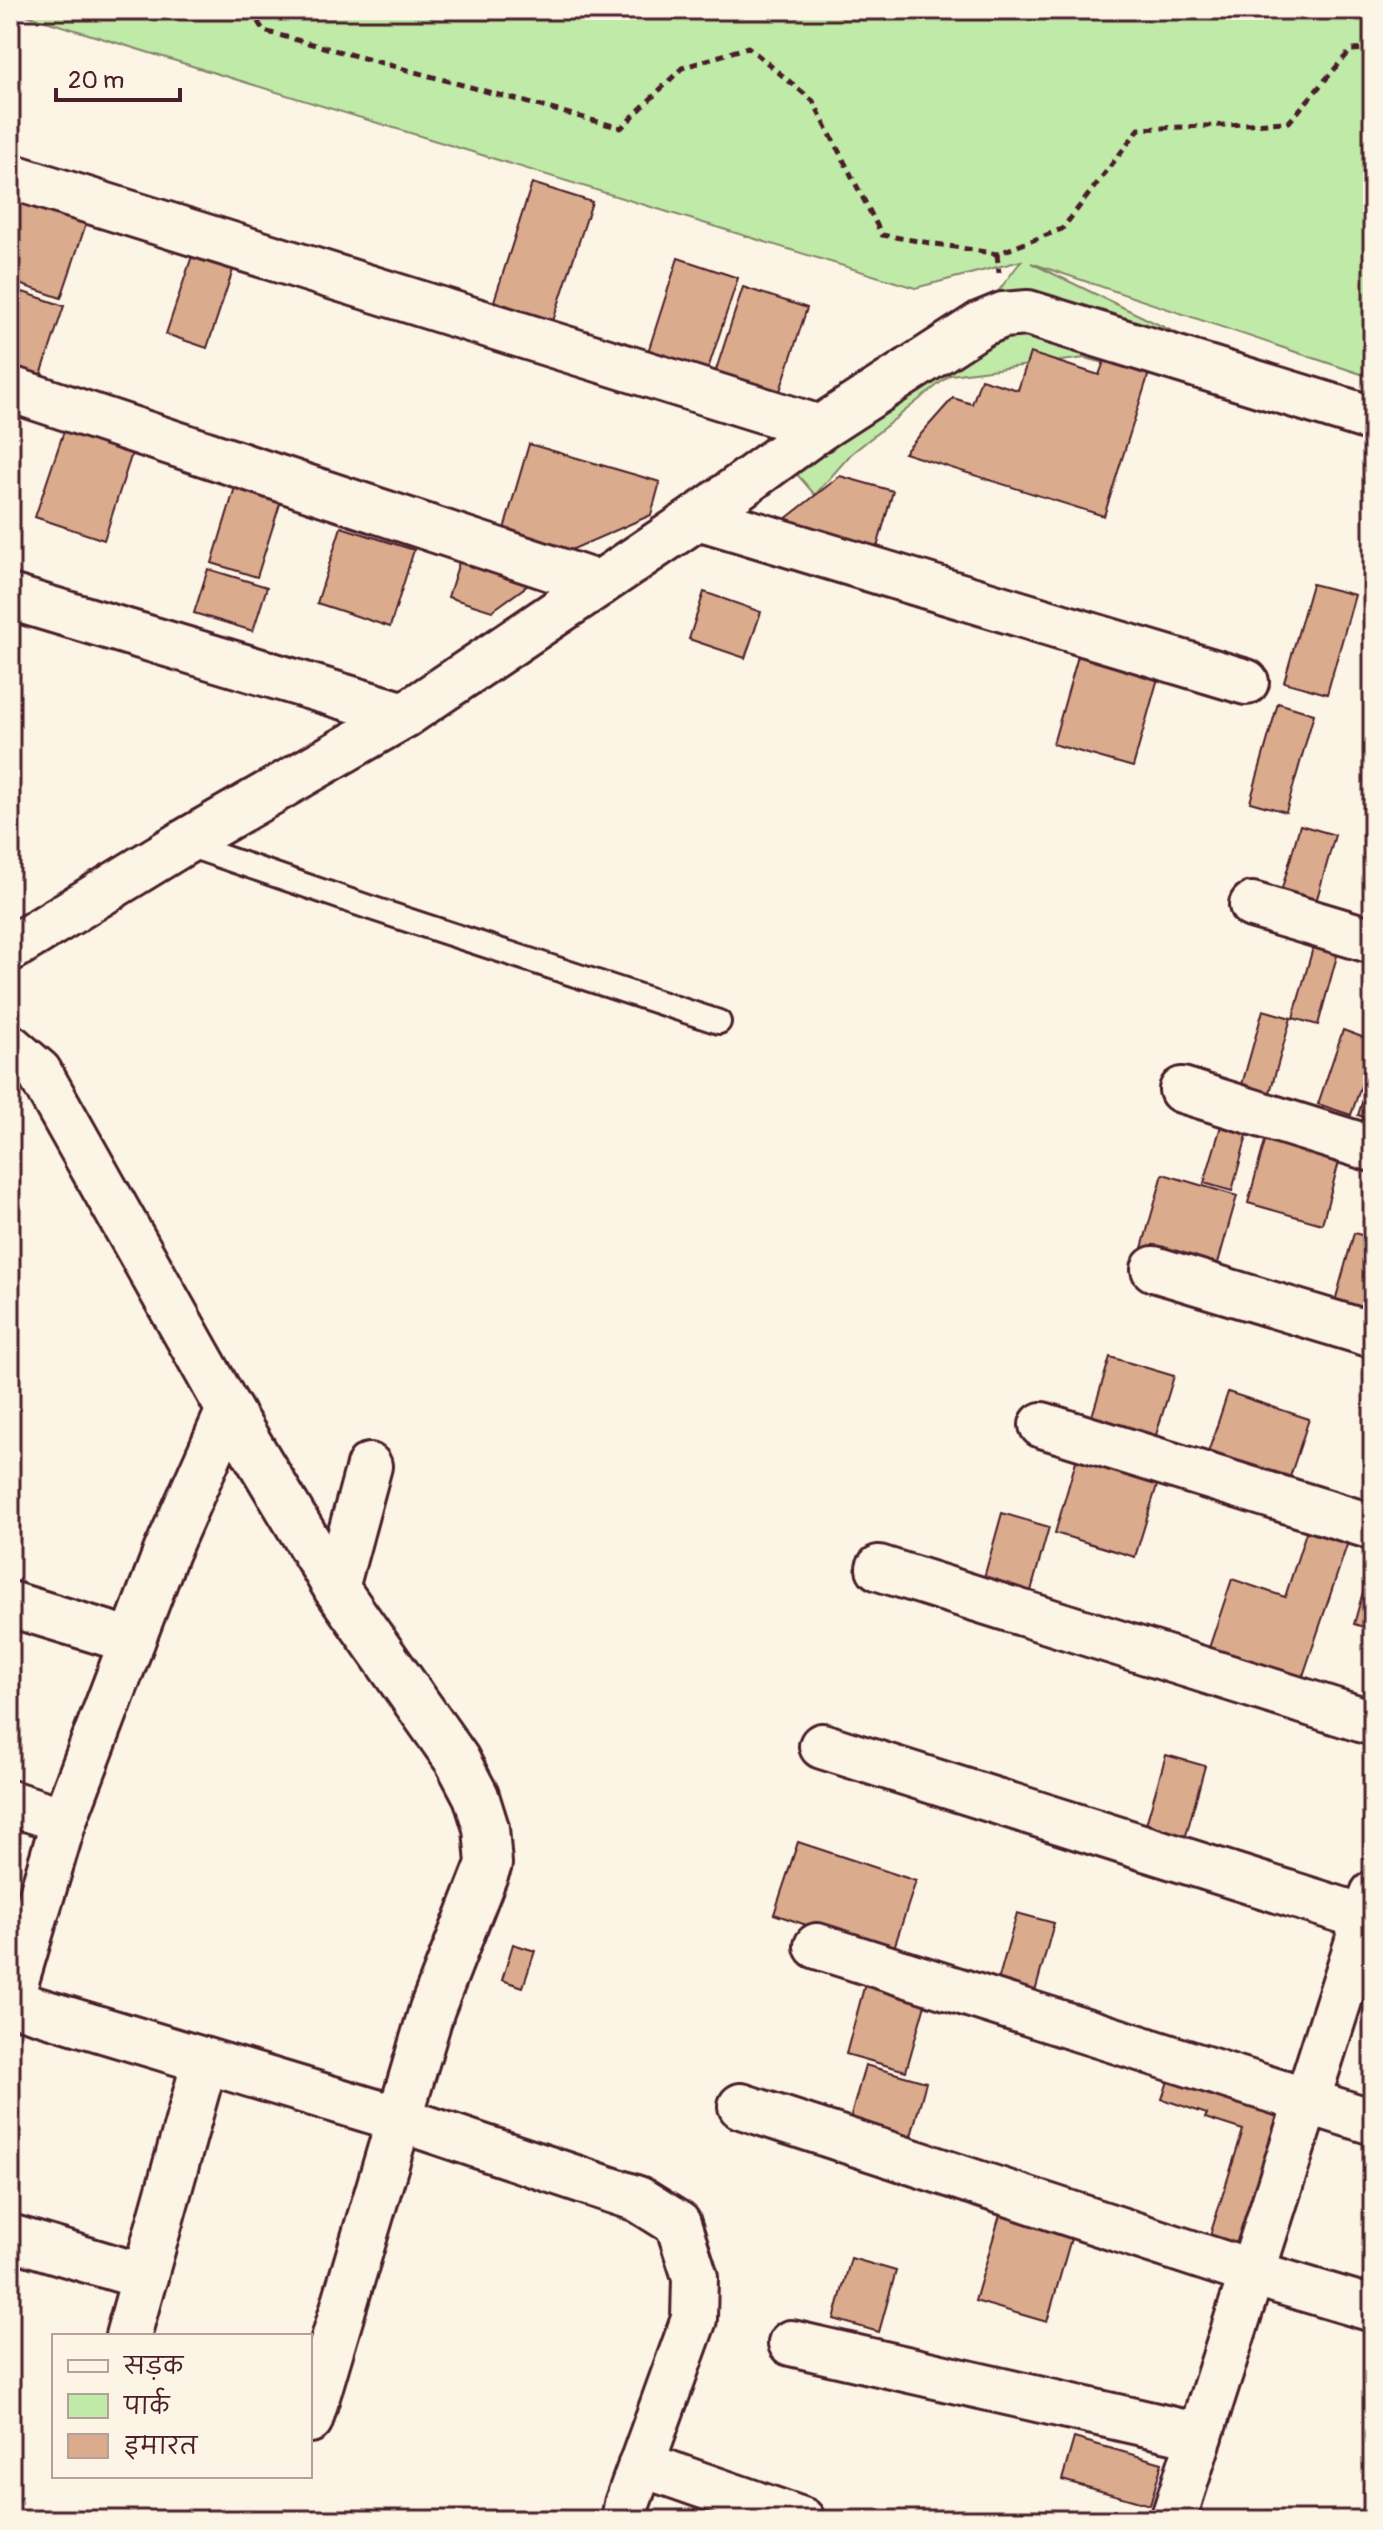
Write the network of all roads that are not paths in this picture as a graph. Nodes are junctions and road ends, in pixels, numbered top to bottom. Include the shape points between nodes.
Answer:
1 (10, 176) edge
2 (10, 389) edge
3 (1373, 419) edge
4 (820, 428) junction
5 (698, 517) junction
6 (599, 584) junction
7 (10, 597) edge
8 (1246, 682) dead end
9 (405, 715) junction
10 (183, 843) junction
11 (1252, 905) dead end
12 (1373, 941) edge
13 (10, 949) edge
14 (719, 1022) dead end
15 (10, 1047) edge
16 (1182, 1090) dead end
17 (1373, 1149) edge
18 (1154, 1269) dead end
19 (1373, 1335) edge
20 (229, 1410) junction
21 (1042, 1425) dead end
22 (369, 1466) dead end
23 (1373, 1527) edge
24 (879, 1568) dead end
25 (336, 1588) junction
26 (10, 1604) edge
27 (132, 1641) junction
28 (1373, 1723) edge
29 (822, 1746) dead end
30 (10, 1803) edge
31 (64, 1820) junction
32 (1371, 1911) edge
33 (817, 1946) dead end
34 (10, 2001) edge
35 (205, 2061) junction
36 (1306, 2103) junction
37 (741, 2106) dead end
38 (399, 2119) junction
39 (1373, 2122) edge
40 (10, 2237) edge
41 (1252, 2273) junction
42 (145, 2277) junction
43 (1373, 2309) edge
44 (129, 2334) edge
45 (791, 2343) dead end
46 (312, 2413) edge
47 (1200, 2436) junction
48 (641, 2464) junction
49 (624, 2520) edge
50 (802, 2520) edge
51 (1173, 2520) edge

1 - 4 street
2 - 6 street
3 - 4 street via 1028,313 981,324
4 - 5 street
5 - 6 street
5 - 8 street
6 - 9 street
7 - 9 street
9 - 10 street
10 - 13 street
10 - 14 lane
11 - 12 street
15 - 20 street via 39,1072
16 - 17 street
18 - 19 street
20 - 25 street
20 - 27 street
21 - 23 street
22 - 25 street
24 - 28 street
25 - 38 street via 457,1760 486,1828 489,1864 432,2009
26 - 27 street
27 - 31 street
29 - 32 street
30 - 31 street
31 - 34 street
32 - 36 street
33 - 36 street
34 - 35 street
35 - 38 street
35 - 42 street
36 - 39 street
36 - 41 street
37 - 41 street
38 - 46 street
38 - 48 street via 638,2199 678,2224 695,2277 694,2319
40 - 42 street
41 - 43 street
41 - 47 street
42 - 44 street
45 - 47 street
47 - 51 street
48 - 49 street
48 - 50 street

